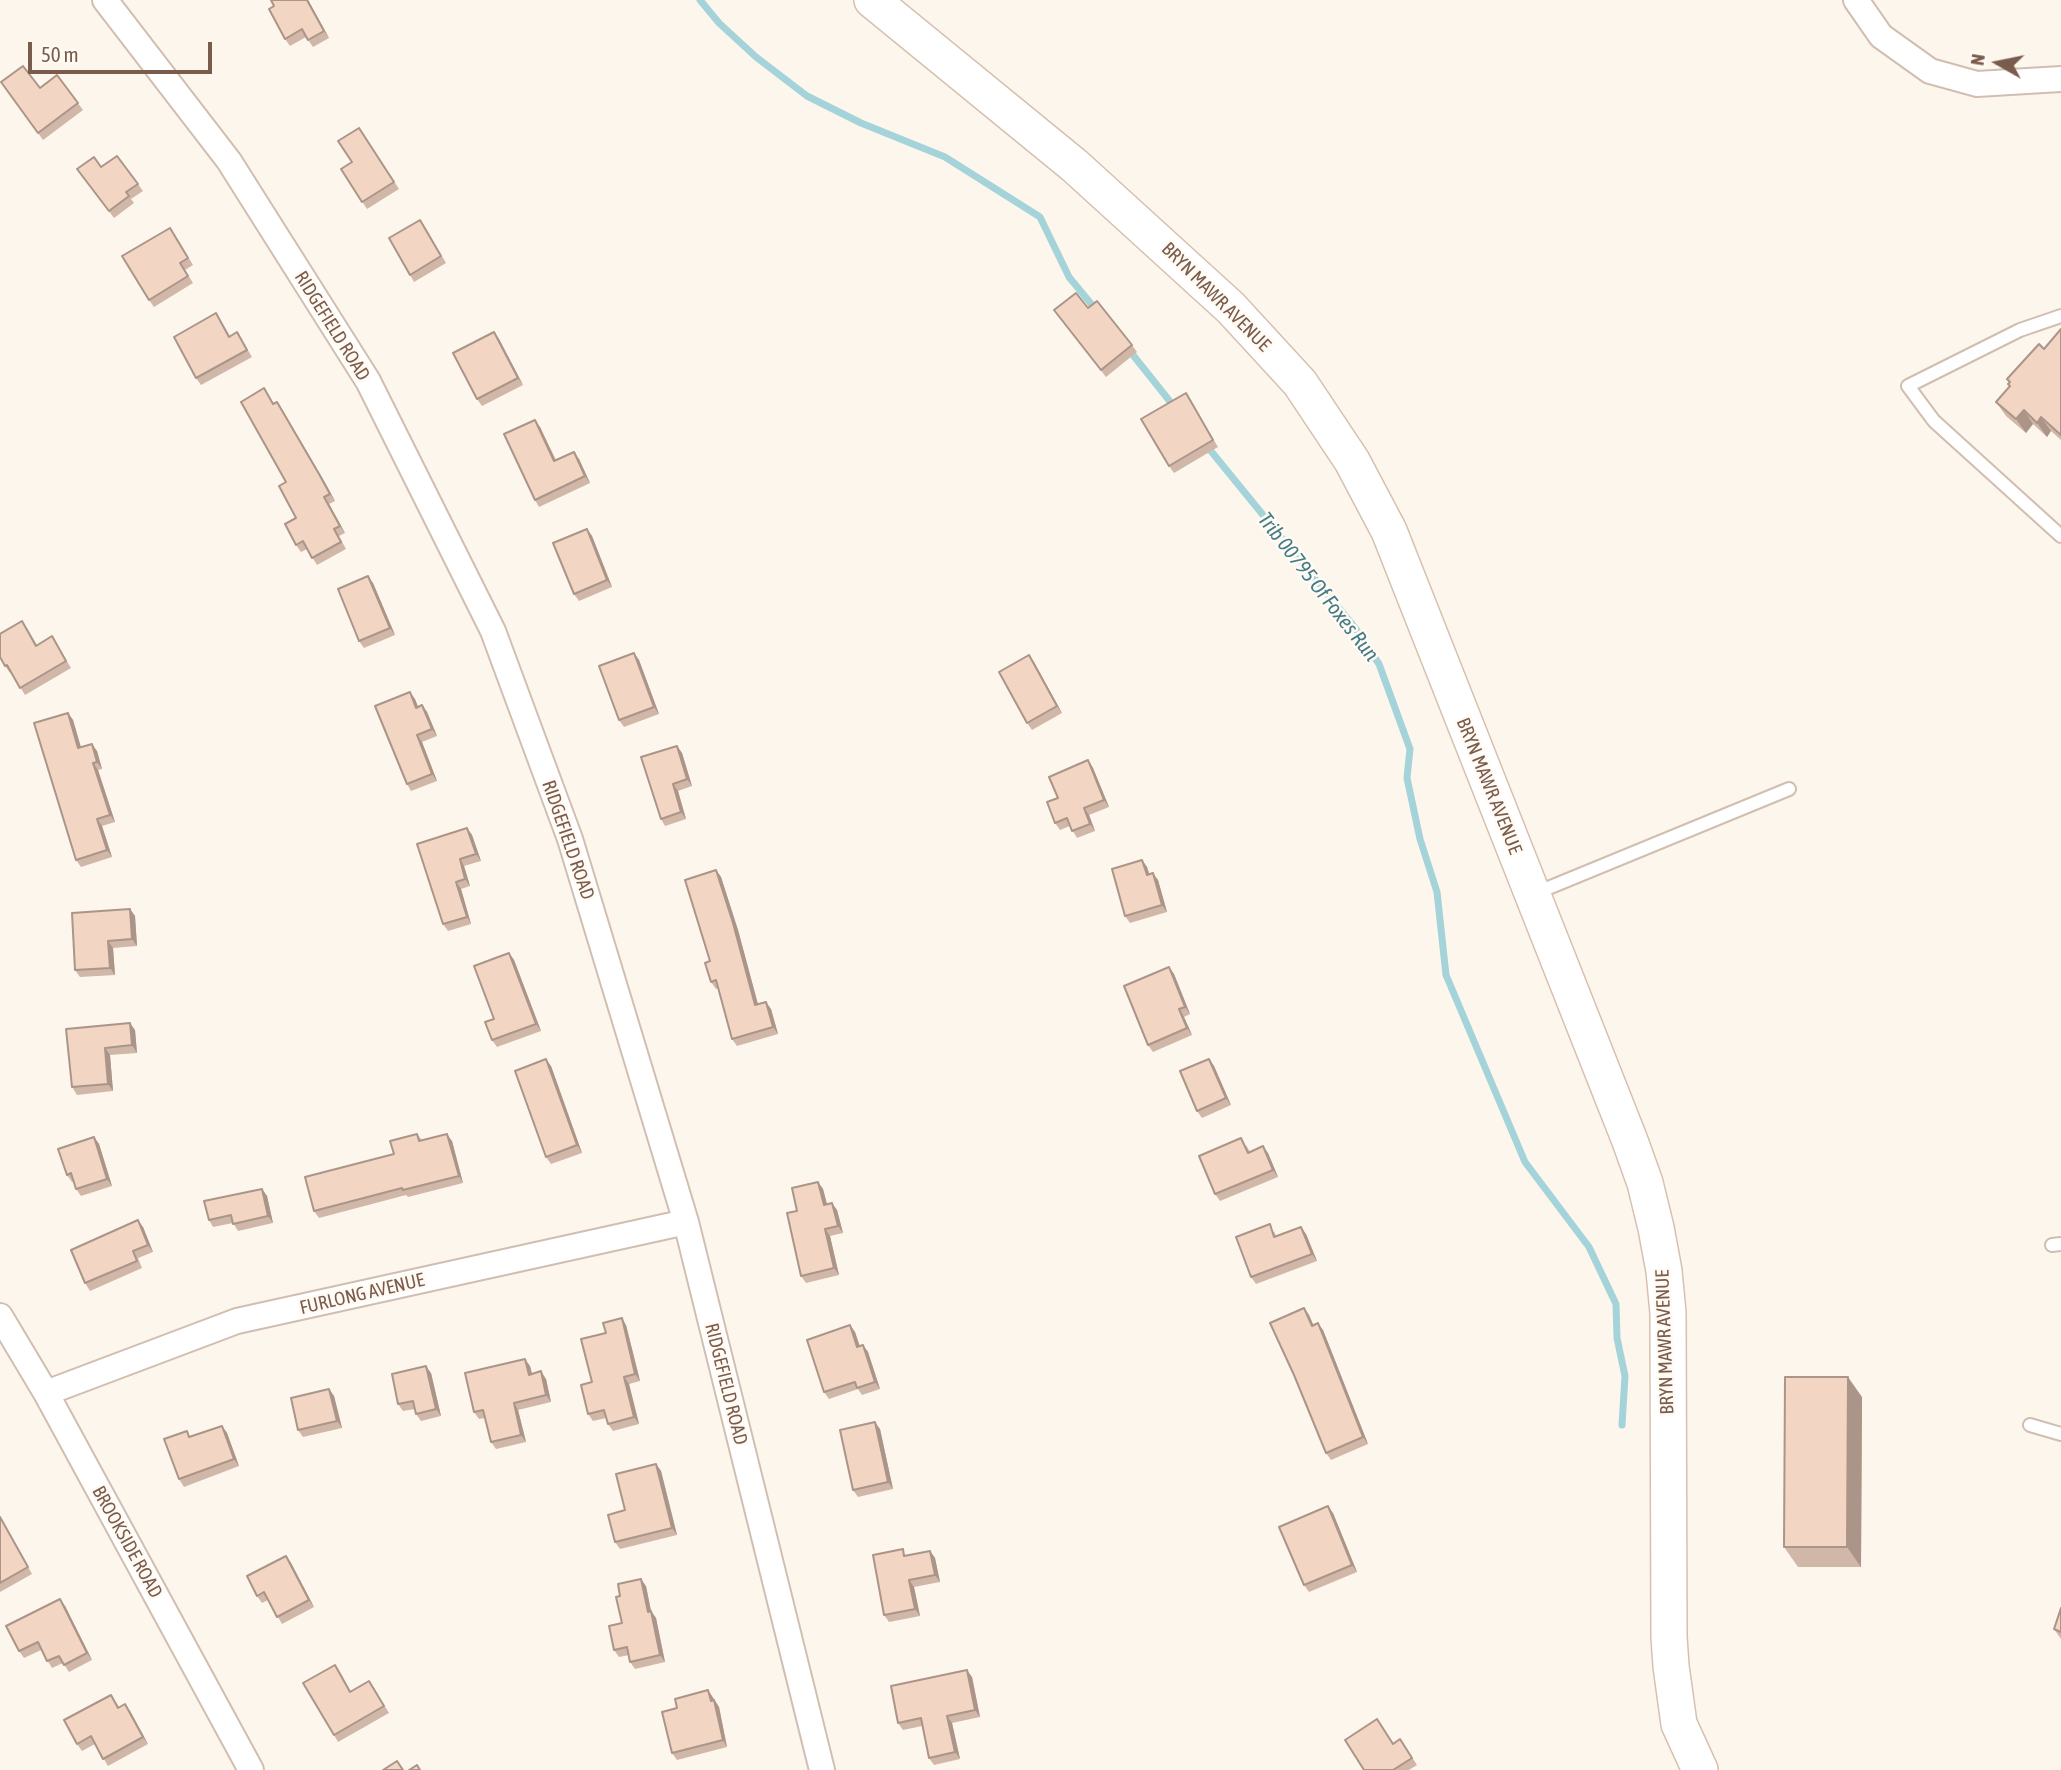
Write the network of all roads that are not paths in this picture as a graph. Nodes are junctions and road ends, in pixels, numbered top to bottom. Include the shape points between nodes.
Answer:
1 (105, 0) edge
2 (872, 0) edge
3 (1856, 0) edge
4 (2061, 79) edge
5 (2061, 316) edge
6 (2061, 536) edge
7 (1789, 789) dead end
8 (1532, 894) junction
9 (686, 1222) junction
10 (0, 1316) edge
11 (46, 1393) junction
12 (2030, 1425) dead end
13 (2061, 1434) edge
14 (251, 1770) edge
15 (822, 1770) edge
16 (1700, 1770) edge

1 - 9 street, RIDGEFIELD ROAD via 229,161 368,382 493,631 570,839
2 - 8 main road, BRYN MAWR AVENUE via 1123,207 1231,308 1300,383 1352,461 1389,531
3 - 4 street via 1881,36 1930,71 1977,84
5 - 6 lane via 2020,330 1908,386 1934,421
7 - 8 lane
8 - 16 main road, BRYN MAWR AVENUE via 1630,1141 1664,1271 1671,1666 1679,1724
9 - 11 street, FURLONG AVENUE via 237,1321
9 - 15 street, RIDGEFIELD ROAD
10 - 11 street, BROOKSIDE ROAD
11 - 14 street, BROOKSIDE ROAD
12 - 13 lane

